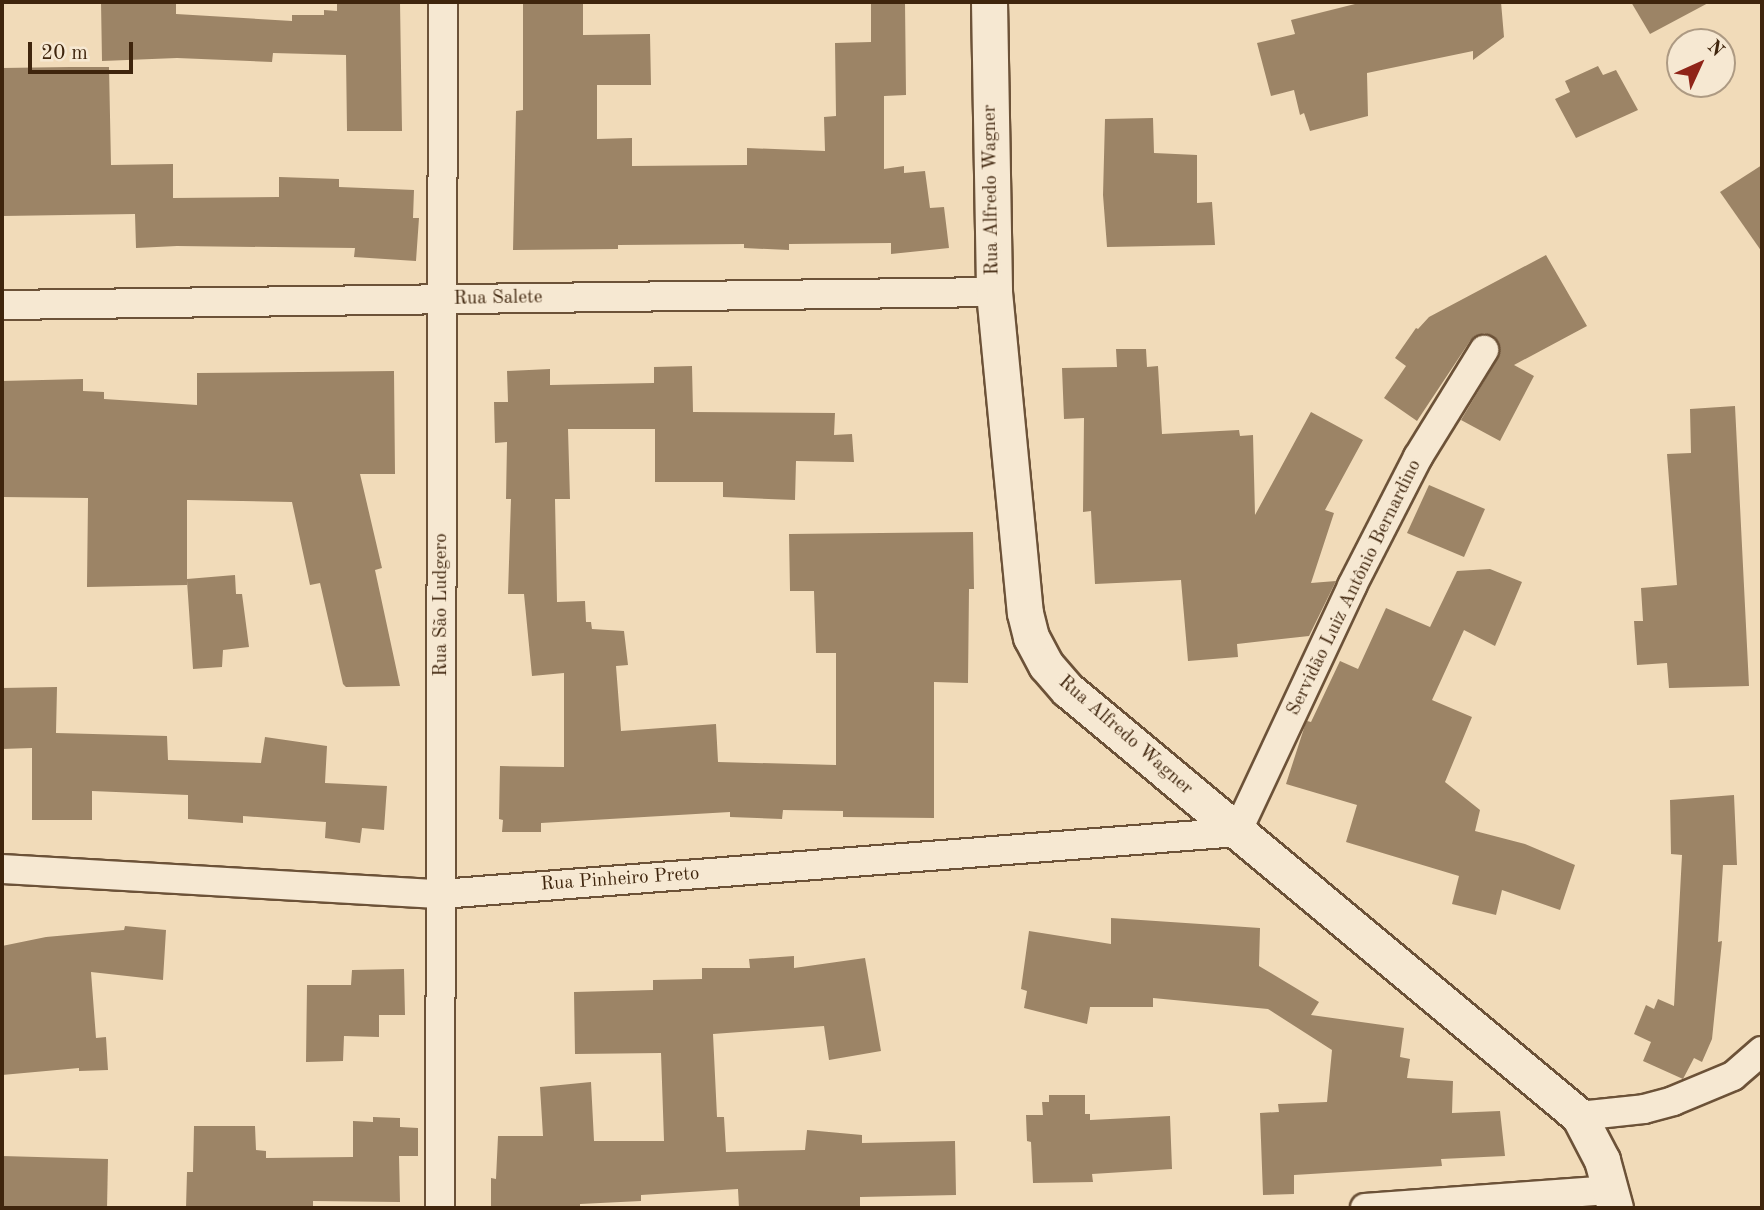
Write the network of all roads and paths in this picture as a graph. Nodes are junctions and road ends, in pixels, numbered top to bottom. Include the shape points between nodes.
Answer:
1 (443, 2) edge
2 (989, 2) edge
3 (994, 292) junction
4 (443, 300) junction
5 (2, 305) edge
6 (1484, 350) dead end
7 (1237, 832) junction
8 (2, 869) edge
9 (441, 894) junction
10 (1762, 1051) edge
11 (1578, 1116) junction
12 (1613, 1199) edge
13 (440, 1208) edge
14 (1365, 1208) edge

1 - 4 street, Rua São Ludgero
2 - 3 street, Rua Alfredo Wagner
3 - 4 street, Rua Salete
3 - 7 street, Rua Alfredo Wagner via 1031,637 1046,665 1068,690
4 - 5 street, Rua Salete
4 - 9 street, Rua São Ludgero
6 - 7 street, Servidão Luiz Antônio Bernardino via 1418,457
7 - 9 street, Rua Pinheiro Preto
7 - 11 street, Rua Alfredo Wagner
8 - 9 street, Rua Pinheiro Preto
9 - 13 street, Rua São Ludgero
10 - 11 street via 1733,1076 1673,1101
11 - 12 street, Rua Alfredo Wagner via 1602,1160
12 - 14 street

